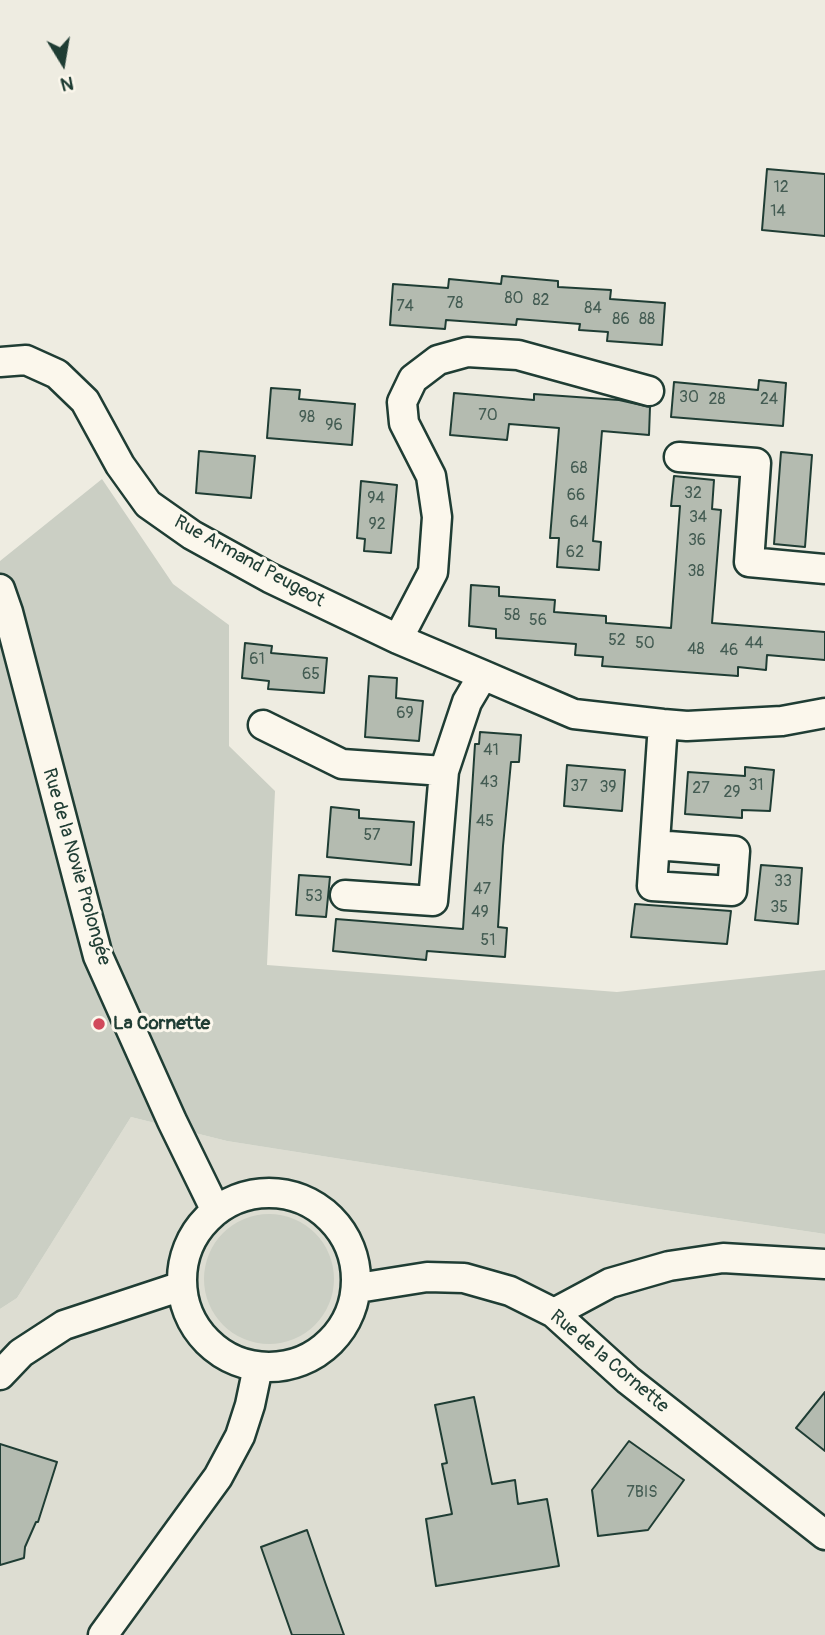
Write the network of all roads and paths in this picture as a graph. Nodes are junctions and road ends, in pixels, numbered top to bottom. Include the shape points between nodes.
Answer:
1 (0, 362) edge
2 (649, 391) dead end
3 (679, 457) dead end
4 (825, 569) edge
5 (0, 590) edge
6 (398, 639) junction
7 (483, 676) junction
8 (825, 713) edge
9 (663, 724) junction
10 (263, 725) dead end
11 (444, 771) junction
12 (655, 845) dead end
13 (345, 895) dead end
14 (216, 1211) junction
15 (825, 1264) edge
16 (182, 1286) junction
17 (358, 1288) junction
18 (554, 1313) junction
19 (258, 1367) junction
20 (0, 1375) edge
21 (825, 1535) edge
22 (103, 1635) edge

1 - 6 street, Rue Armand Peugeot via 26,360 57,374 85,401 120,465 148,504 192,536
2 - 6 street via 518,355 467,352 438,360 414,379 402,402 404,424 431,475 437,517 433,572
3 - 4 street via 756,463 749,562
5 - 14 street, Rue de la Novie Prolongée via 98,956
6 - 7 street, Rue Armand Peugeot
7 - 9 street, Rue Armand Peugeot via 574,714
7 - 11 street via 467,702
8 - 9 street, Rue Armand Peugeot via 782,721
9 - 12 street
10 - 11 street via 342,764
11 - 13 street via 433,901
14 - 16 street via 191,1241 183,1262
14 - 17 street via 247,1196 274,1193 301,1199 325,1213 343,1233 354,1258
15 - 18 street via 723,1258 669,1266 610,1283
16 - 19 street via 189,1315 205,1340 229,1358
16 - 20 street via 64,1325 21,1353
17 - 18 street, Rue de la Cornette via 427,1277 464,1278 510,1291
17 - 19 street via 335,1338 313,1356 286,1366
18 - 21 street, Rue de la Cornette via 628,1380
19 - 22 street via 240,1436 218,1477

